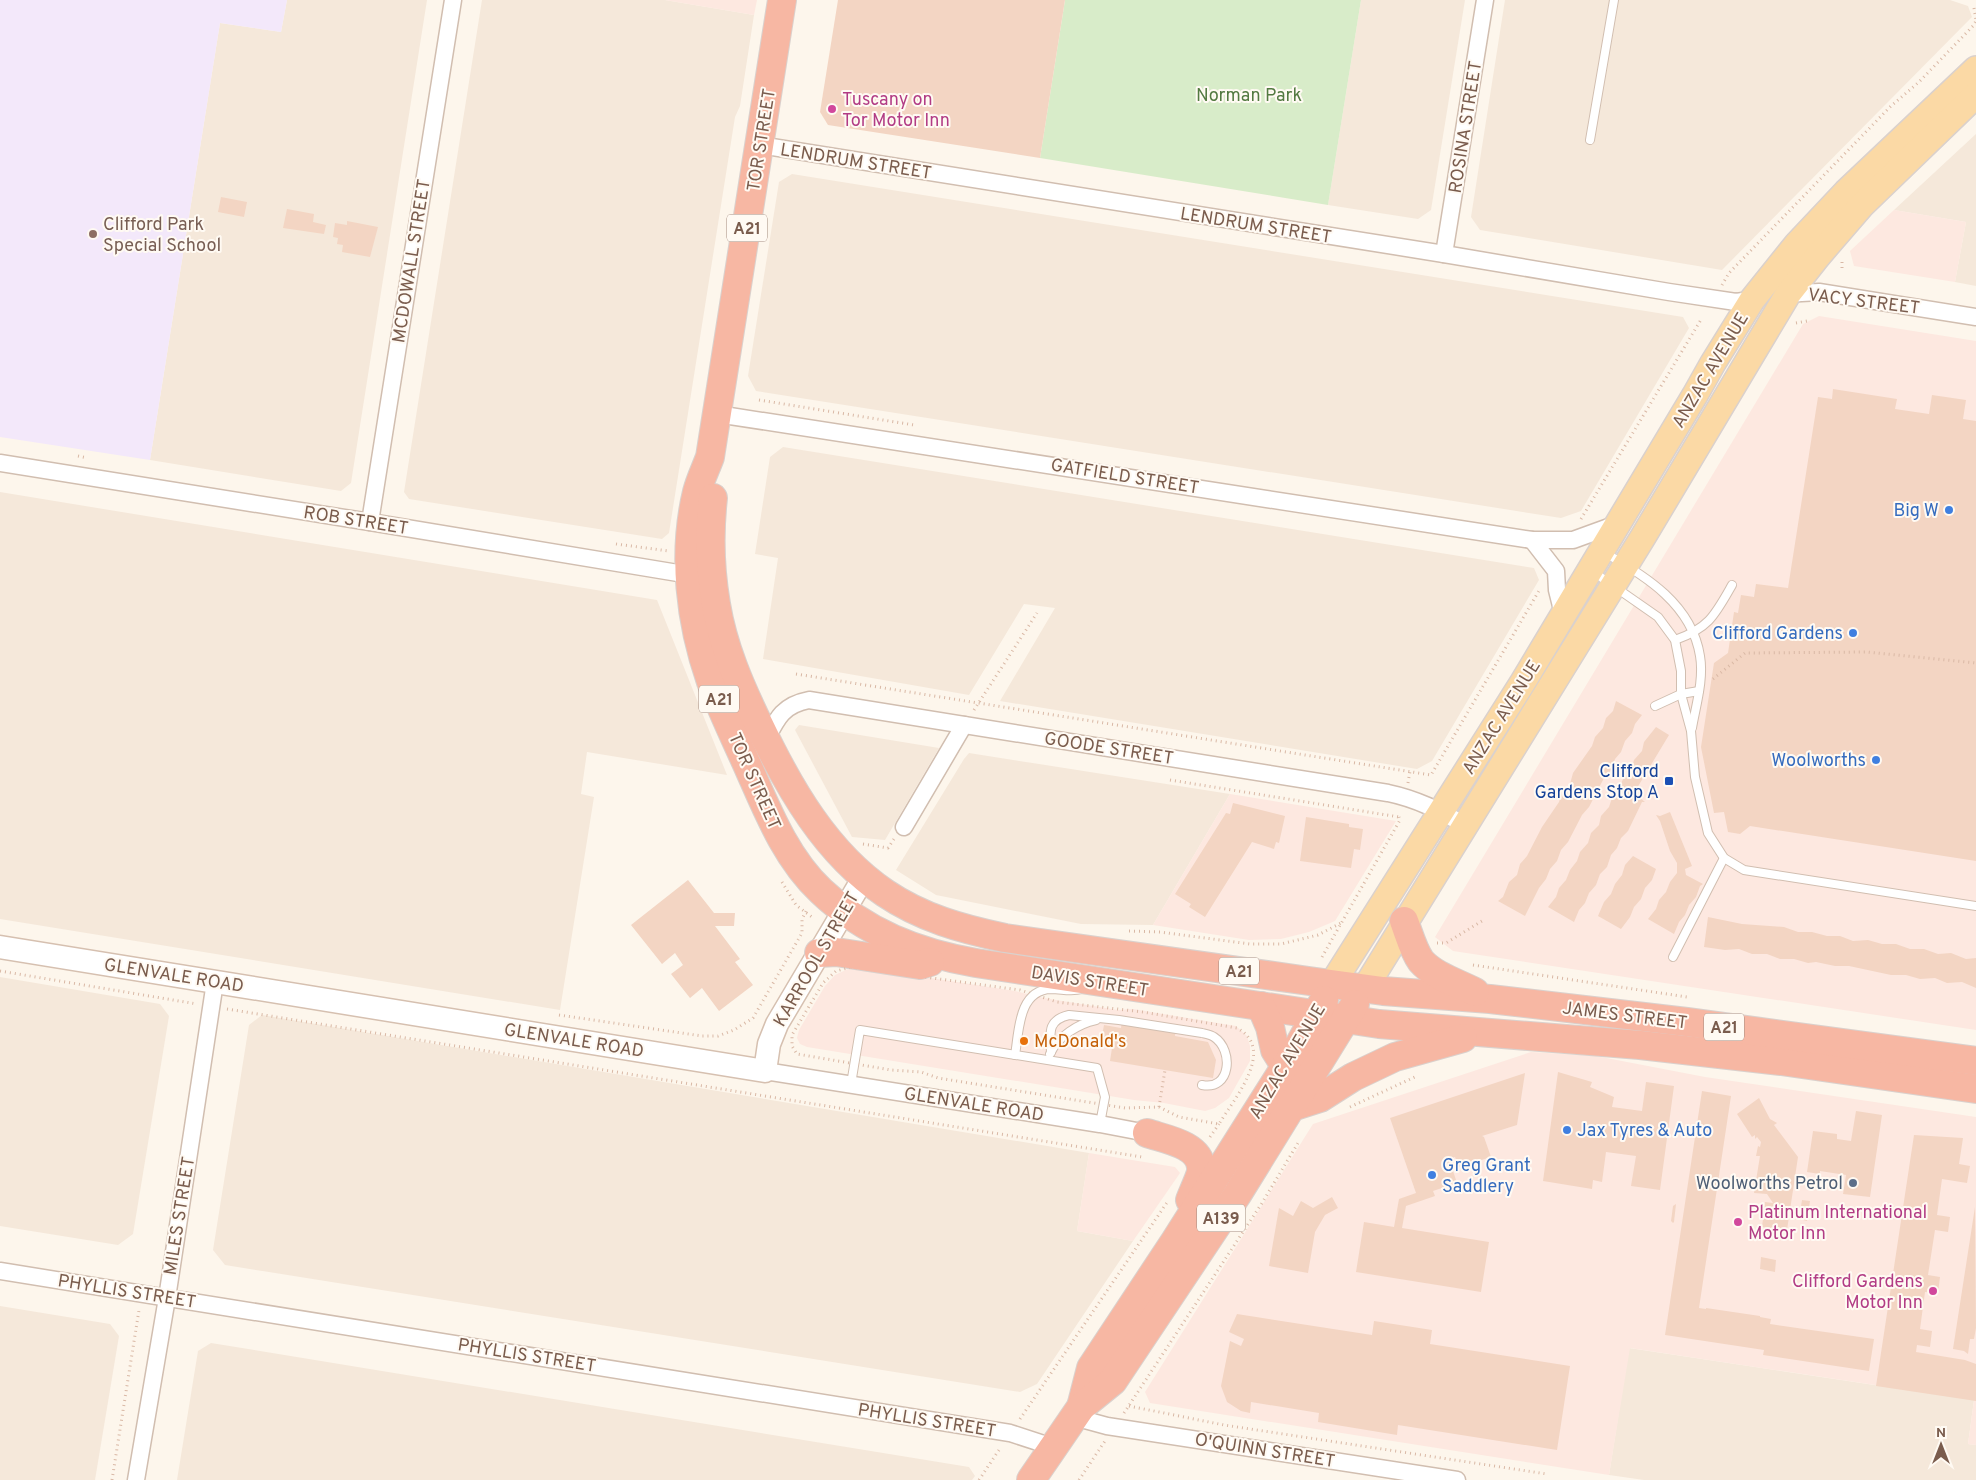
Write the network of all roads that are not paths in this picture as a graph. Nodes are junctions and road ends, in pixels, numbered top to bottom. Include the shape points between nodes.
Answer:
1 (453, 0) edge
2 (782, 0) edge
3 (1485, 0) edge
4 (1614, 0) edge
5 (1976, 69) edge
6 (1974, 99) edge
7 (1590, 140) dead end
8 (760, 145) junction
9 (1444, 254) junction
10 (1788, 294) junction
11 (1752, 300) junction
12 (1976, 317) edge
13 (717, 414) junction
14 (0, 463) edge
15 (370, 522) junction
16 (1617, 524) junction
17 (1532, 540) junction
18 (1595, 560) junction
19 (1619, 575) junction
20 (701, 576) junction
21 (1732, 585) dead end
22 (1563, 614) junction
23 (1694, 633) junction
24 (1675, 640) junction
25 (1699, 691) junction
26 (1681, 694) junction
27 (1655, 706) dead end
28 (964, 725) junction
29 (1691, 731) junction
30 (766, 740) junction
31 (1442, 812) junction
32 (1466, 825) junction
33 (904, 827) road end
34 (1724, 858) junction
35 (864, 877) junction
36 (1976, 906) edge
37 (844, 910) junction
38 (1404, 921) junction
39 (0, 947) edge
40 (819, 953) junction
41 (1672, 957) dead end
42 (948, 958) junction
43 (1325, 973) junction
44 (216, 982) junction
45 (1106, 983) junction
46 (1364, 988) junction
47 (1490, 999) junction
48 (1261, 1006) junction
49 (1317, 1014) junction
50 (1100, 1019) junction
51 (1347, 1019) junction
52 (1481, 1033) junction
53 (1051, 1052) junction
54 (1015, 1055) junction
55 (1049, 1060) junction
56 (1976, 1061) edge
57 (1286, 1066) junction
58 (765, 1071) junction
59 (851, 1084) junction
60 (1202, 1085) dead end
61 (1976, 1088) edge
62 (1292, 1107) junction
63 (1100, 1124) junction
64 (1147, 1133) joint
65 (1175, 1241) junction
66 (0, 1271) edge
67 (167, 1298) junction
68 (1078, 1412) junction
69 (1053, 1447) junction
70 (136, 1480) edge
71 (1031, 1480) edge
72 (1457, 1480) edge

1 - 15 street, MCDOWALL STREET
2 - 8 highway, TOR STREET / A21
3 - 9 street, ROSINA STREET
4 - 7 lane
5 - 11 main road, ANZAC AVENUE via 1821,218
6 - 10 main road, ANZAC AVENUE via 1861,206
8 - 9 street, LENDRUM STREET
8 - 13 highway, TOR STREET / A21
9 - 11 street, LENDRUM STREET via 1669,292 1736,302
10 - 11 street, VACY STREET
10 - 12 street, VACY STREET via 1819,292
10 - 19 main road, ANZAC AVENUE
11 - 16 main road, ANZAC AVENUE
13 - 17 street, GATFIELD STREET
13 - 20 highway, TOR STREET / A21 via 710,457 714,492 710,546
14 - 15 street, ROB STREET
15 - 20 street, ROB STREET
16 - 17 street, GATFIELD STREET via 1573,540
16 - 18 main road, ANZAC AVENUE
17 - 22 street via 1556,571
18 - 19 lane
18 - 19 lane
18 - 22 main road, ANZAC AVENUE
19 - 23 lane via 1658,587 1678,607
19 - 24 lane
19 - 32 main road, ANZAC AVENUE
20 - 30 highway, TOR STREET / A21 via 732,667
20 - 37 highway, TOR STREET / A21 via 696,626 712,684 772,822 797,863 820,891
21 - 23 lane via 1715,615
22 - 31 main road, ANZAC AVENUE
23 - 24 lane
23 - 25 lane via 1700,657
24 - 26 lane via 1681,670
25 - 26 lane
25 - 29 lane
26 - 27 lane
26 - 29 lane
28 - 30 street, GOODE STREET via 809,700 798,702 782,712
28 - 31 street, GOODE STREET via 1388,793 1416,800
28 - 33 street
29 - 34 lane via 1695,777 1708,833
30 - 35 highway, TOR STREET / A21 via 781,770 820,829
31 - 32 street, GOODE STREET
31 - 43 main road, ANZAC AVENUE
32 - 38 main road, ANZAC AVENUE
34 - 36 lane via 1744,870
34 - 41 lane
35 - 37 street, KARROOL STREET
35 - 43 highway, DAVIS STREET / A21 via 885,893 933,919 1005,938
37 - 40 street, KARROOL STREET
37 - 42 highway, DAVIS STREET / A21 via 888,938
38 - 46 main road, ANZAC AVENUE
38 - 47 highway via 1425,965
39 - 44 street, GLENVALE ROAD
40 - 42 highway via 836,952 920,964
40 - 58 street, KARROOL STREET via 777,1024 769,1044
42 - 45 highway, DAVIS STREET / A21
43 - 46 highway, JAMES STREET / A21
43 - 49 highway, ANZAC AVENUE / A139
44 - 58 street, GLENVALE ROAD
44 - 67 street, MILES STREET
45 - 48 highway, DAVIS STREET / A21
45 - 54 lane via 1073,992 1050,989 1035,995 1022,1012
46 - 47 highway, JAMES STREET / A21
46 - 51 highway, ANZAC AVENUE / A139
47 - 56 highway, JAMES STREET / A21
48 - 49 highway, DAVIS STREET / A21
48 - 57 highway via 1275,1050
49 - 51 highway, DAVIS STREET / A21
49 - 57 highway, ANZAC AVENUE / A139
50 - 53 lane via 1075,1028
50 - 53 lane via 1062,1016 1050,1031
50 - 60 lane via 1213,1036 1225,1052 1226,1074 1218,1083
51 - 52 highway, JAMES STREET / A21
51 - 62 highway, ANZAC AVENUE / A139
52 - 61 highway, JAMES STREET / A21 via 1781,1061
52 - 62 highway via 1395,1057 1353,1077 1320,1098
53 - 55 lane
54 - 55 lane
54 - 59 lane via 860,1030
55 - 63 lane via 1097,1068 1105,1097
57 - 65 highway, ANZAC AVENUE / A139
58 - 59 street, GLENVALE ROAD
59 - 63 street, GLENVALE ROAD
62 - 68 highway, ANZAC AVENUE / A139 via 1113,1381
63 - 64 street, GLENVALE ROAD
64 - 65 highway via 1186,1147 1198,1156 1202,1168
65 - 68 highway, ANZAC AVENUE / A139 via 1091,1368
66 - 67 street, PHYLLIS STREET
67 - 69 street, PHYLLIS STREET via 1010,1433
67 - 70 street, MILES STREET
68 - 69 highway, ANZAC AVENUE / A139
68 - 72 street, O'QUINN STREET via 1107,1426
69 - 71 highway, ANZAC AVENUE / A139

